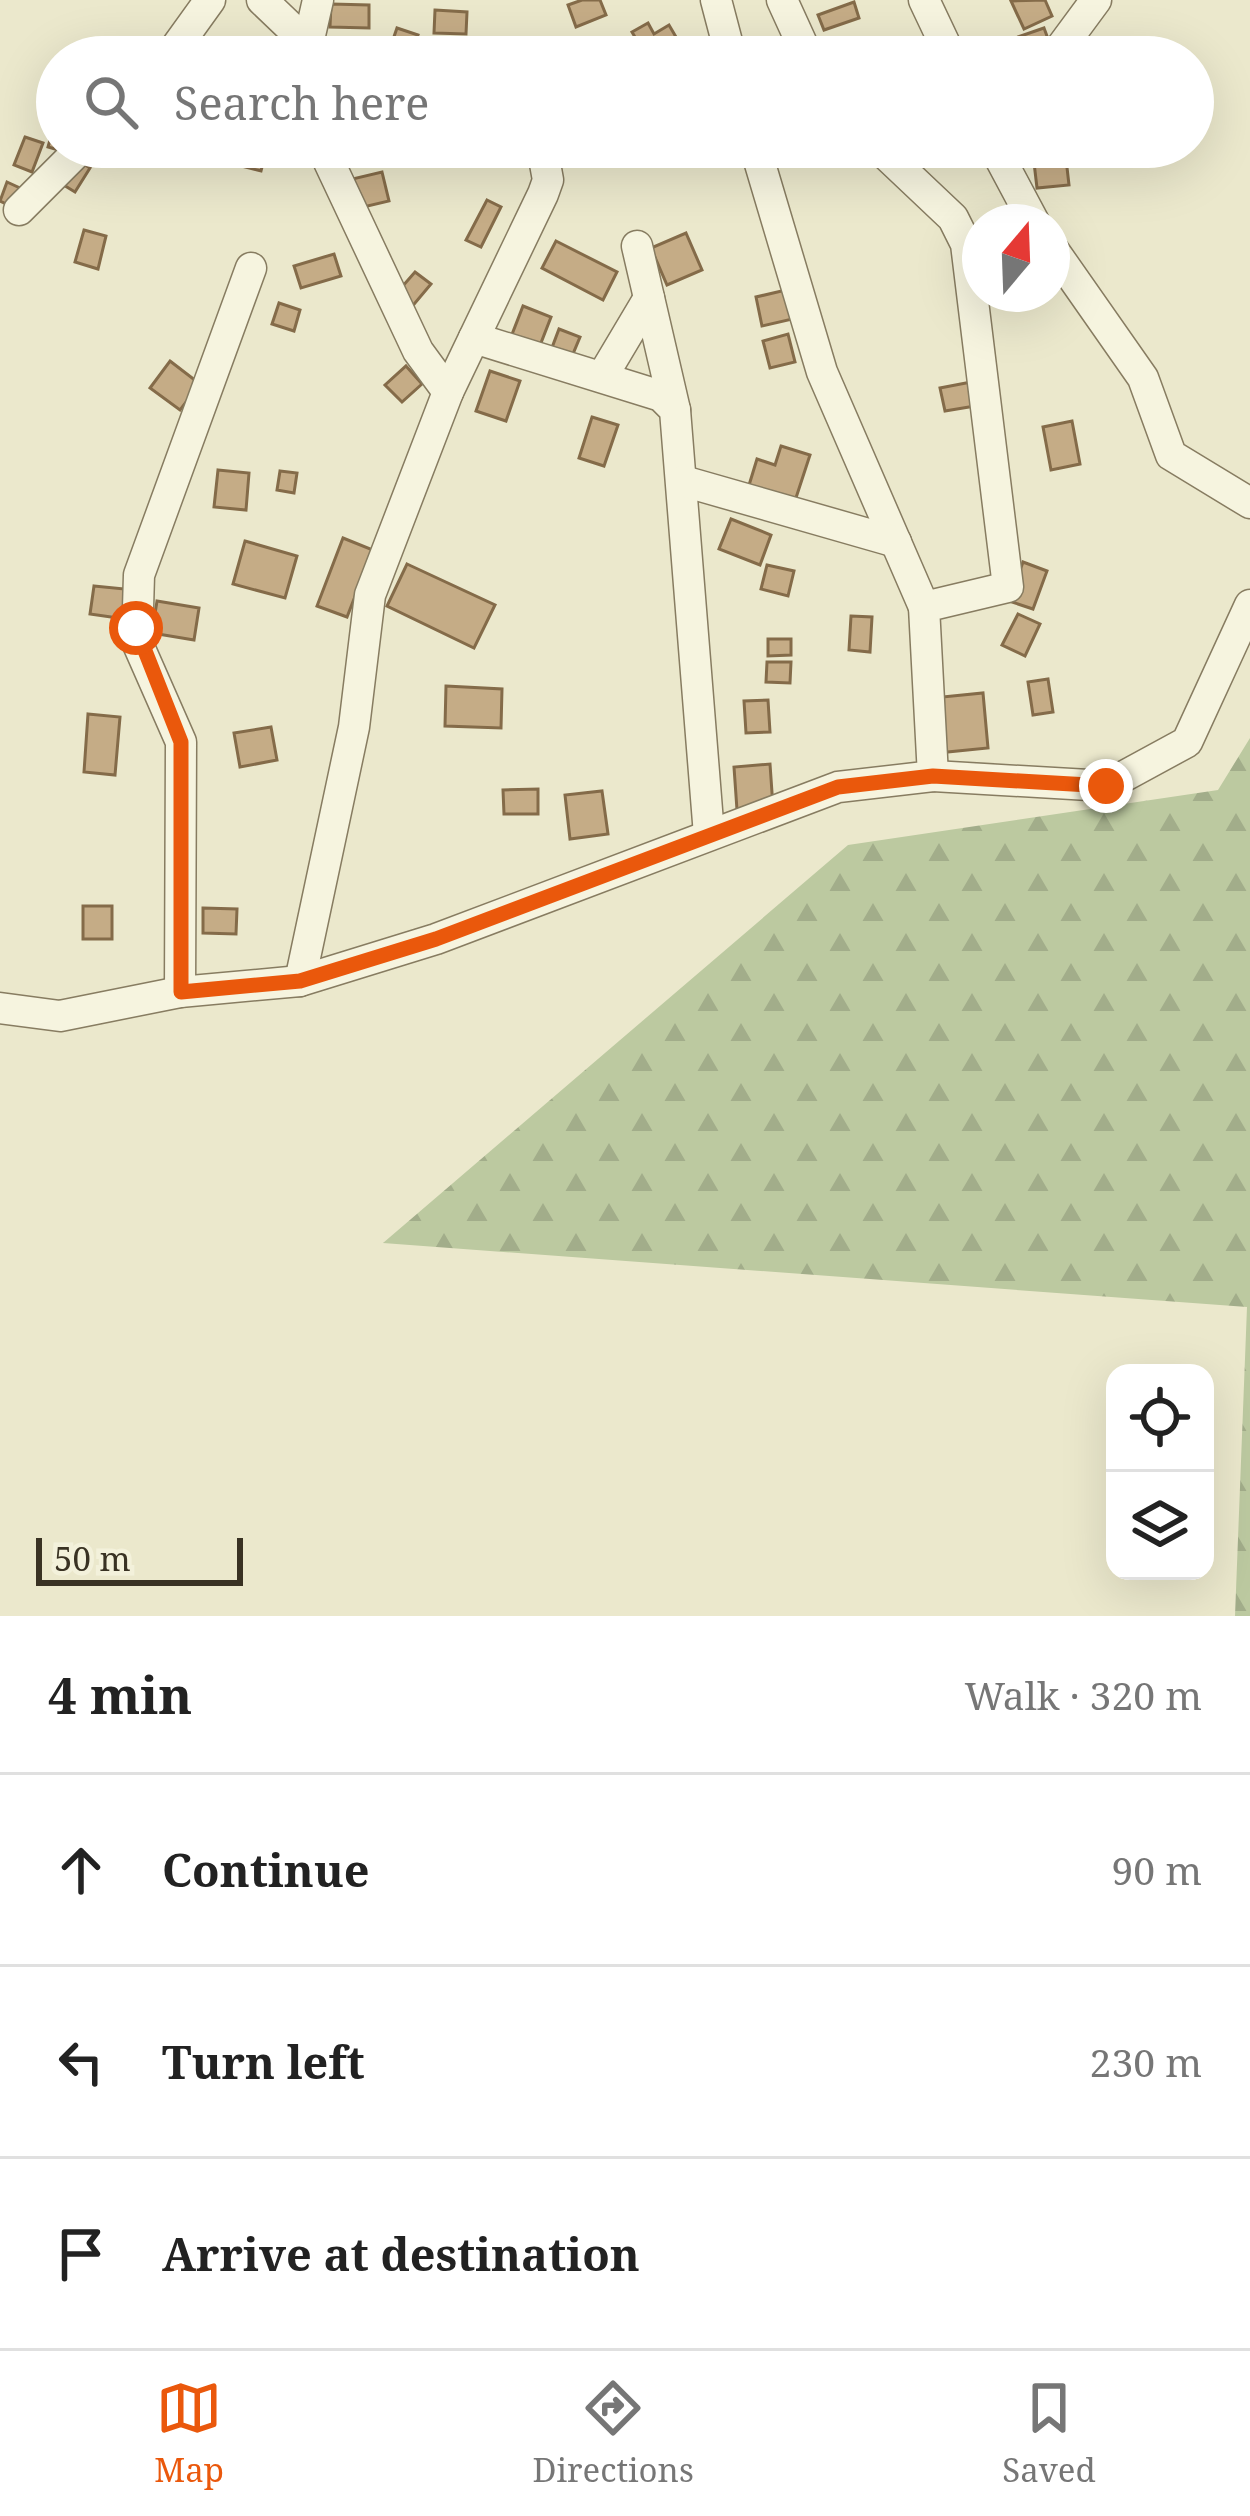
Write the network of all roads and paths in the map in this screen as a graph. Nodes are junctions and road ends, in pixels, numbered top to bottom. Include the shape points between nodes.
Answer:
1 (210, 0) edge
2 (262, 0) edge
3 (318, 0) edge
4 (716, 0) edge
5 (782, 0) edge
6 (924, 0) edge
7 (1096, 0) edge
8 (184, 36) edge
9 (294, 36) edge
10 (310, 36) edge
11 (725, 36) edge
12 (798, 36) edge
13 (941, 36) edge
14 (1069, 36) edge
15 (61, 168) edge
16 (332, 168) edge
17 (546, 168) edge
18 (761, 168) edge
19 (900, 168) edge
20 (1005, 168) edge
21 (1024, 204) edge
22 (20, 210) dead end
23 (637, 246) dead end
24 (250, 268) dead end
25 (1070, 274) edge
26 (649, 298) junction
27 (474, 338) junction
28 (602, 377) junction
29 (448, 392) junction
30 (675, 410) junction
31 (683, 481) junction
32 (1250, 503) edge
33 (896, 542) junction
34 (1250, 605) edge
35 (924, 608) junction
36 (933, 776) junction
37 (710, 835) junction
38 (300, 981) junction
39 (181, 992) junction
40 (0, 1008) edge

1 - 8 street
2 - 9 street
3 - 10 street
4 - 11 street
5 - 12 street
6 - 13 street
7 - 14 street
15 - 22 street
16 - 29 street via 418,351
17 - 27 street via 543,194
18 - 33 street via 822,373
19 - 35 street via 953,218 966,244 1008,587
20 - 21 street
23 - 26 street
24 - 39 street via 140,575 137,641 181,742
25 - 32 street via 1142,378 1172,455
26 - 28 street
26 - 30 street
27 - 28 street
27 - 29 street
28 - 30 street via 661,396
29 - 38 street via 370,595 354,728
30 - 31 street
31 - 33 street
31 - 37 street
33 - 35 street
34 - 36 street via 1187,742 1106,786
35 - 36 street
36 - 37 street via 838,787
37 - 38 street via 436,939
38 - 39 street
39 - 40 street via 60,1016

